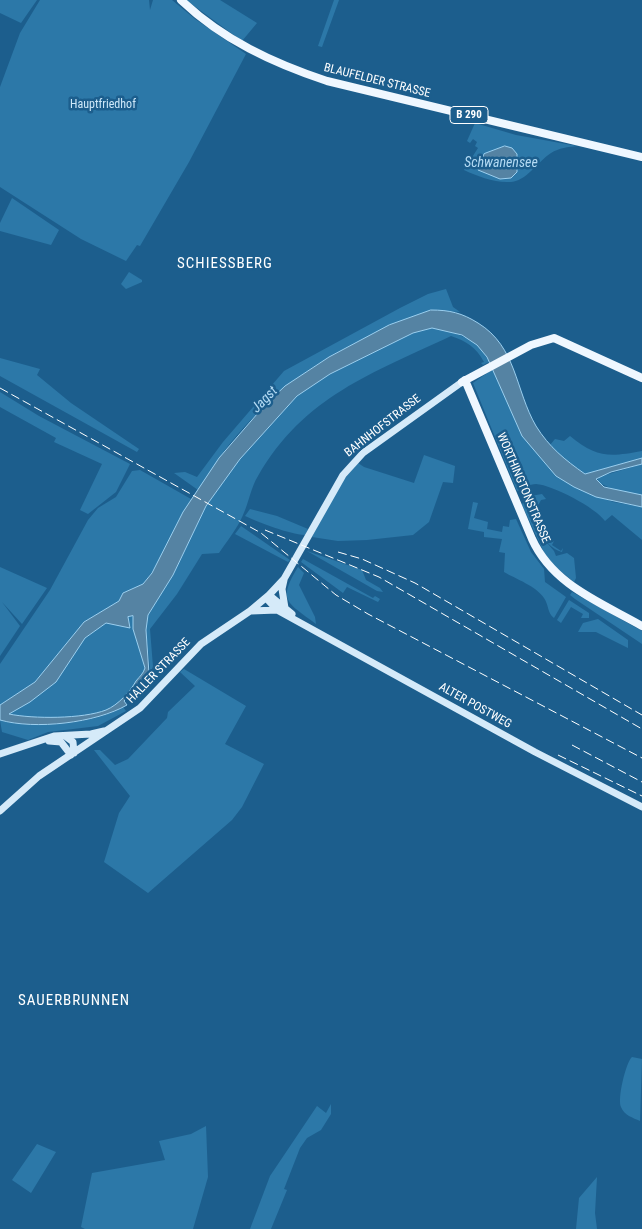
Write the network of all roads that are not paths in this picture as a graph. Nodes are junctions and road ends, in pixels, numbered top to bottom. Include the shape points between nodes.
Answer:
1 (181, 0) edge
2 (642, 156) edge
3 (642, 378) edge
4 (463, 381) junction
5 (284, 580) junction
6 (267, 596) junction
7 (281, 609) junction
8 (250, 611) junction
9 (642, 626) edge
10 (111, 728) junction
11 (62, 735) junction
12 (36, 742) junction
13 (0, 754) edge
14 (72, 754) junction
15 (642, 808) edge
16 (0, 811) edge

1 - 2 main road, BLAUFELDER STRASSE / B 290 via 224,35 288,68 327,81
3 - 4 main road via 561,339 549,338
4 - 5 main road, BAHNHOFSTRASSE via 356,459 338,483
4 - 9 main road, WORTHINGTONSTRASSE via 473,395 532,539 545,562 573,587
5 - 6 main road, HALLER STRASSE
5 - 7 main road
6 - 7 main road, ALTER POSTWEG
6 - 8 main road, HALLER STRASSE
7 - 8 main road, ALTER POSTWEG
7 - 15 main road, ALTER POSTWEG
8 - 10 main road, HALLER STRASSE via 201,644 140,708
10 - 11 main road via 91,734
10 - 14 main road, HALLER STRASSE
11 - 12 main road
11 - 14 main road via 72,740
12 - 13 main road
12 - 14 main road via 57,740
14 - 16 main road, HALLER STRASSE via 33,781

